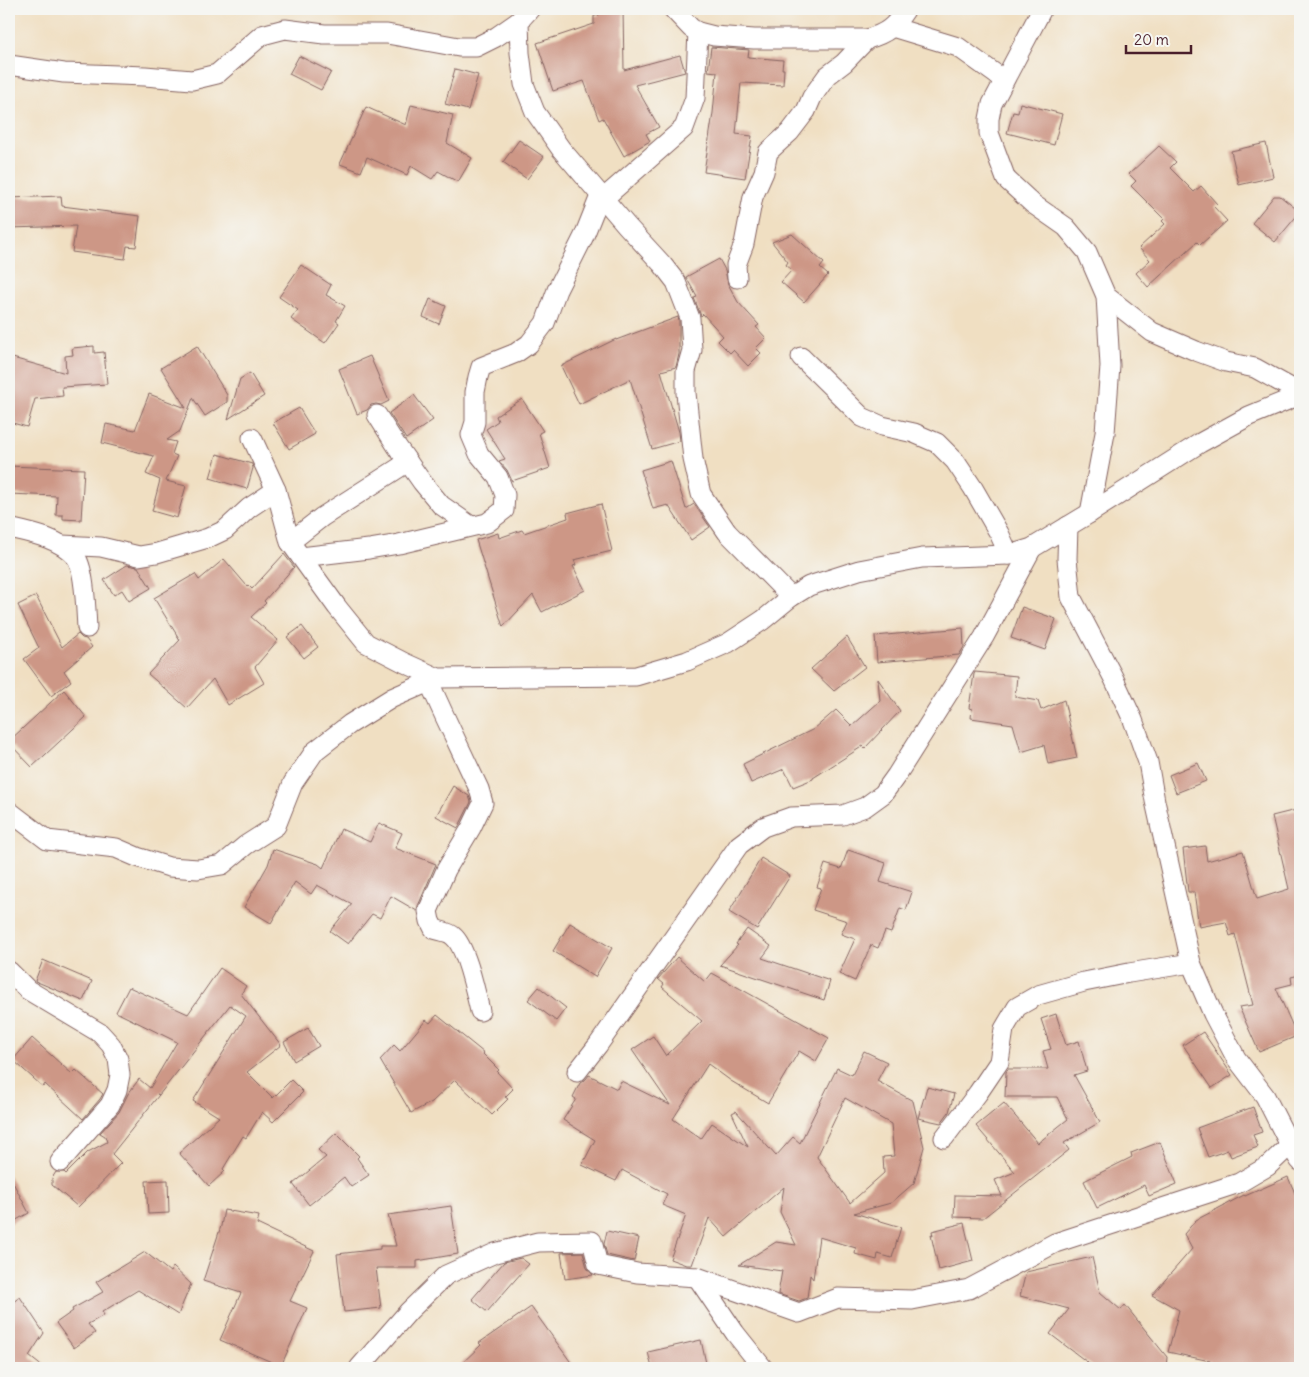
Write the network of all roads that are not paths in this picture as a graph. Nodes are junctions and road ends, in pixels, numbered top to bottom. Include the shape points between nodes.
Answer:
1 (673, 9) edge
2 (906, 9) edge
3 (1042, 9) edge
4 (524, 15) edge
5 (892, 27) junction
6 (698, 32) junction
7 (867, 39) junction
8 (9, 65) edge
9 (1004, 80) junction
10 (602, 197) junction
11 (737, 278) dead end
12 (1106, 296) junction
13 (801, 357) dead end
14 (1300, 394) edge
15 (378, 414) dead end
16 (252, 438) dead end
17 (408, 462) junction
18 (276, 490) junction
19 (1090, 513) junction
20 (471, 526) junction
21 (1068, 526) junction
22 (9, 528) edge
23 (290, 542) junction
24 (62, 545) junction
25 (1032, 548) junction
26 (1009, 555) junction
27 (301, 558) junction
28 (791, 597) junction
29 (87, 628) dead end
30 (434, 680) junction
31 (9, 811) edge
32 (1191, 963) junction
33 (9, 971) edge
34 (480, 1011) dead end
35 (577, 1072) dead end
36 (944, 1138) dead end
37 (1290, 1145) junction
38 (1300, 1161) edge
39 (60, 1162) dead end
40 (697, 1277) junction
41 (359, 1368) edge
42 (763, 1368) edge

1 - 6 street
2 - 5 street
3 - 9 street
4 - 8 street via 496,37 476,46 459,47 387,34 324,34 286,29 262,35 217,74 192,80 64,73
4 - 10 street via 520,53 524,84 535,112
5 - 7 street
5 - 9 street via 958,47
6 - 7 street via 754,40
6 - 10 street via 695,98 684,128
7 - 11 street via 827,76 790,132 768,152 736,265
9 - 12 street via 992,104 989,133 1006,179 1033,204 1066,227 1087,252
10 - 20 street via 557,290 545,323 529,344 516,354 481,367 471,435 479,454 498,477 505,495 504,510 487,523
10 - 28 street via 676,282 690,318 692,350 686,371 686,393 693,459 701,494 727,532
12 - 14 street via 1152,332 1226,362 1255,368
12 - 19 street via 1110,366 1108,395 1105,433
13 - 26 street via 862,417 937,443 955,461 973,488
14 - 19 street via 1249,416 1200,443
15 - 17 street
16 - 18 street
17 - 20 street via 441,505
17 - 23 street via 322,517
18 - 23 street
18 - 24 street via 225,530 157,553 139,556 101,547
19 - 21 street
20 - 27 street via 369,550
21 - 25 street
21 - 32 street via 1071,597 1113,677 1148,762
22 - 24 street
23 - 27 street
24 - 29 street via 76,557 84,583
25 - 26 street
25 - 35 street via 984,637 883,794 865,807 843,815 791,817 763,827 739,845
26 - 28 street via 922,558 859,570 809,586
27 - 30 street via 366,643
28 - 30 street via 728,643 688,661 636,676
30 - 31 street via 392,698 315,751 293,783 276,826 222,865 198,869 169,867 116,848 47,840
30 - 34 street via 444,717 483,803 446,870 428,911 434,929 453,936 462,949
32 - 36 street via 1084,982 1038,995 1017,1007 1004,1029 999,1062
32 - 37 street via 1236,1058 1265,1096
33 - 39 street via 28,990 100,1033 118,1059 120,1075 110,1105
37 - 38 street
37 - 40 street via 1268,1166 1239,1182 1055,1243 969,1289 912,1300 838,1298 799,1313
40 - 41 street via 637,1273 598,1265 592,1241 538,1242 495,1253 446,1275
40 - 42 street

